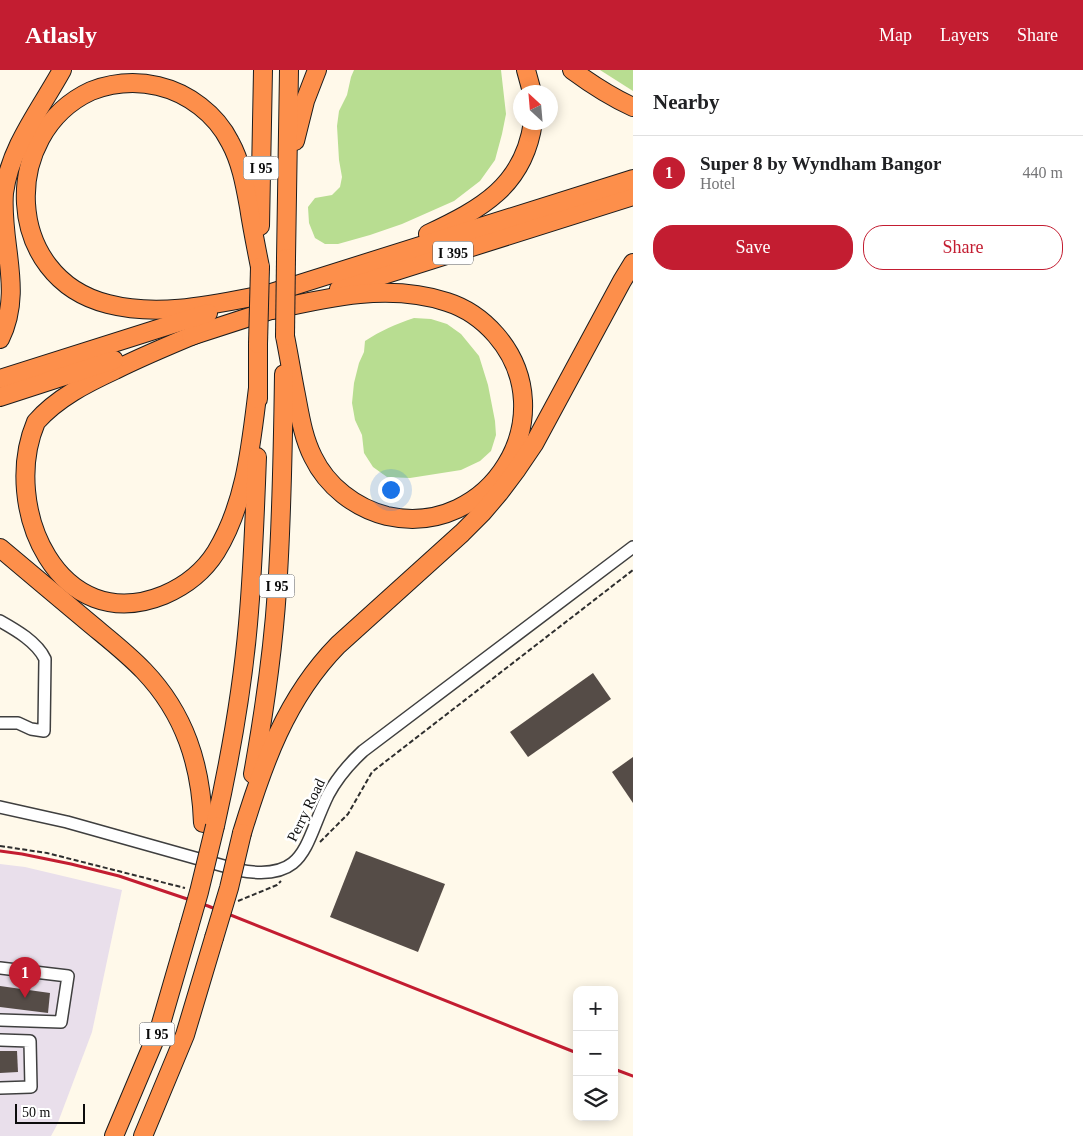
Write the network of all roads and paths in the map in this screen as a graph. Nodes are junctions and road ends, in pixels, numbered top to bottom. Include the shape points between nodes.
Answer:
1 (62, 70) edge
2 (263, 70) edge
3 (289, 70) edge
4 (317, 70) edge
5 (526, 70) edge
6 (572, 70) edge
7 (530, 85) edge
8 (633, 107) edge
9 (532, 130) edge
10 (633, 178) edge
11 (633, 196) edge
12 (287, 201) junction
13 (633, 264) edge
14 (260, 267) junction
15 (344, 270) junction
16 (272, 301) junction
17 (202, 332) junction
18 (285, 336) junction
19 (0, 339) edge
20 (0, 379) edge
21 (258, 388) junction
22 (0, 397) edge
23 (633, 547) edge
24 (0, 548) edge
25 (0, 621) edge
26 (0, 723) edge
27 (0, 807) edge
28 (209, 825) junction
29 (242, 833) junction
30 (0, 968) edge
31 (0, 1020) edge
32 (0, 1040) edge
33 (0, 1088) edge
34 (114, 1136) edge
35 (142, 1136) edge

1 - 19 highway via 17,148 7,179 3,218 11,301
2 - 14 highway, I 95
3 - 12 highway, I 95
4 - 12 highway via 300,120
5 - 7 highway
6 - 8 highway
9 - 15 highway via 524,158 496,194 440,228
10 - 15 highway, I 395
11 - 16 highway, I 395
12 - 18 highway, I 95, bridge
13 - 29 highway via 534,444 499,493 462,533 334,650 306,684 275,737
14 - 16 highway via 242,172 233,148 225,133 198,104 160,87 142,84 96,89 70,102 38,134 24,167 22,211 36,252 66,285 96,301 158,310
14 - 21 highway, I 95, bridge
15 - 16 highway, I 395
16 - 17 highway, I 395
16 - 18 highway via 295,305 386,292 440,299 472,314 501,340 520,382 522,419 519,439 511,458 484,492 445,513 404,518 375,512 358,504 327,479 310,450 301,422
16 - 20 highway, I 395
17 - 21 highway via 80,388 52,406 30,430 16,460 13,500 22,537 45,570 74,592 117,603 158,597 196,575 215,553 236,511 247,464
17 - 22 highway, I 395
18 - 29 highway, I 95 via 282,485 274,626
21 - 28 highway, I 95 via 248,625 235,726
23 - 27 street, Perry Road via 363,751 332,787 301,855 279,871 238,870 67,822
24 - 28 highway via 122,651 162,693 181,724 194,756
25 - 26 street via 41,651 45,660 44,731 31,730 18,723
28 - 34 highway, I 95, bridge via 194,910 160,1027
29 - 35 highway, I 95, bridge via 185,1034
30 - 31 street via 68,976 61,1022
32 - 33 street via 30,1041 31,1087

